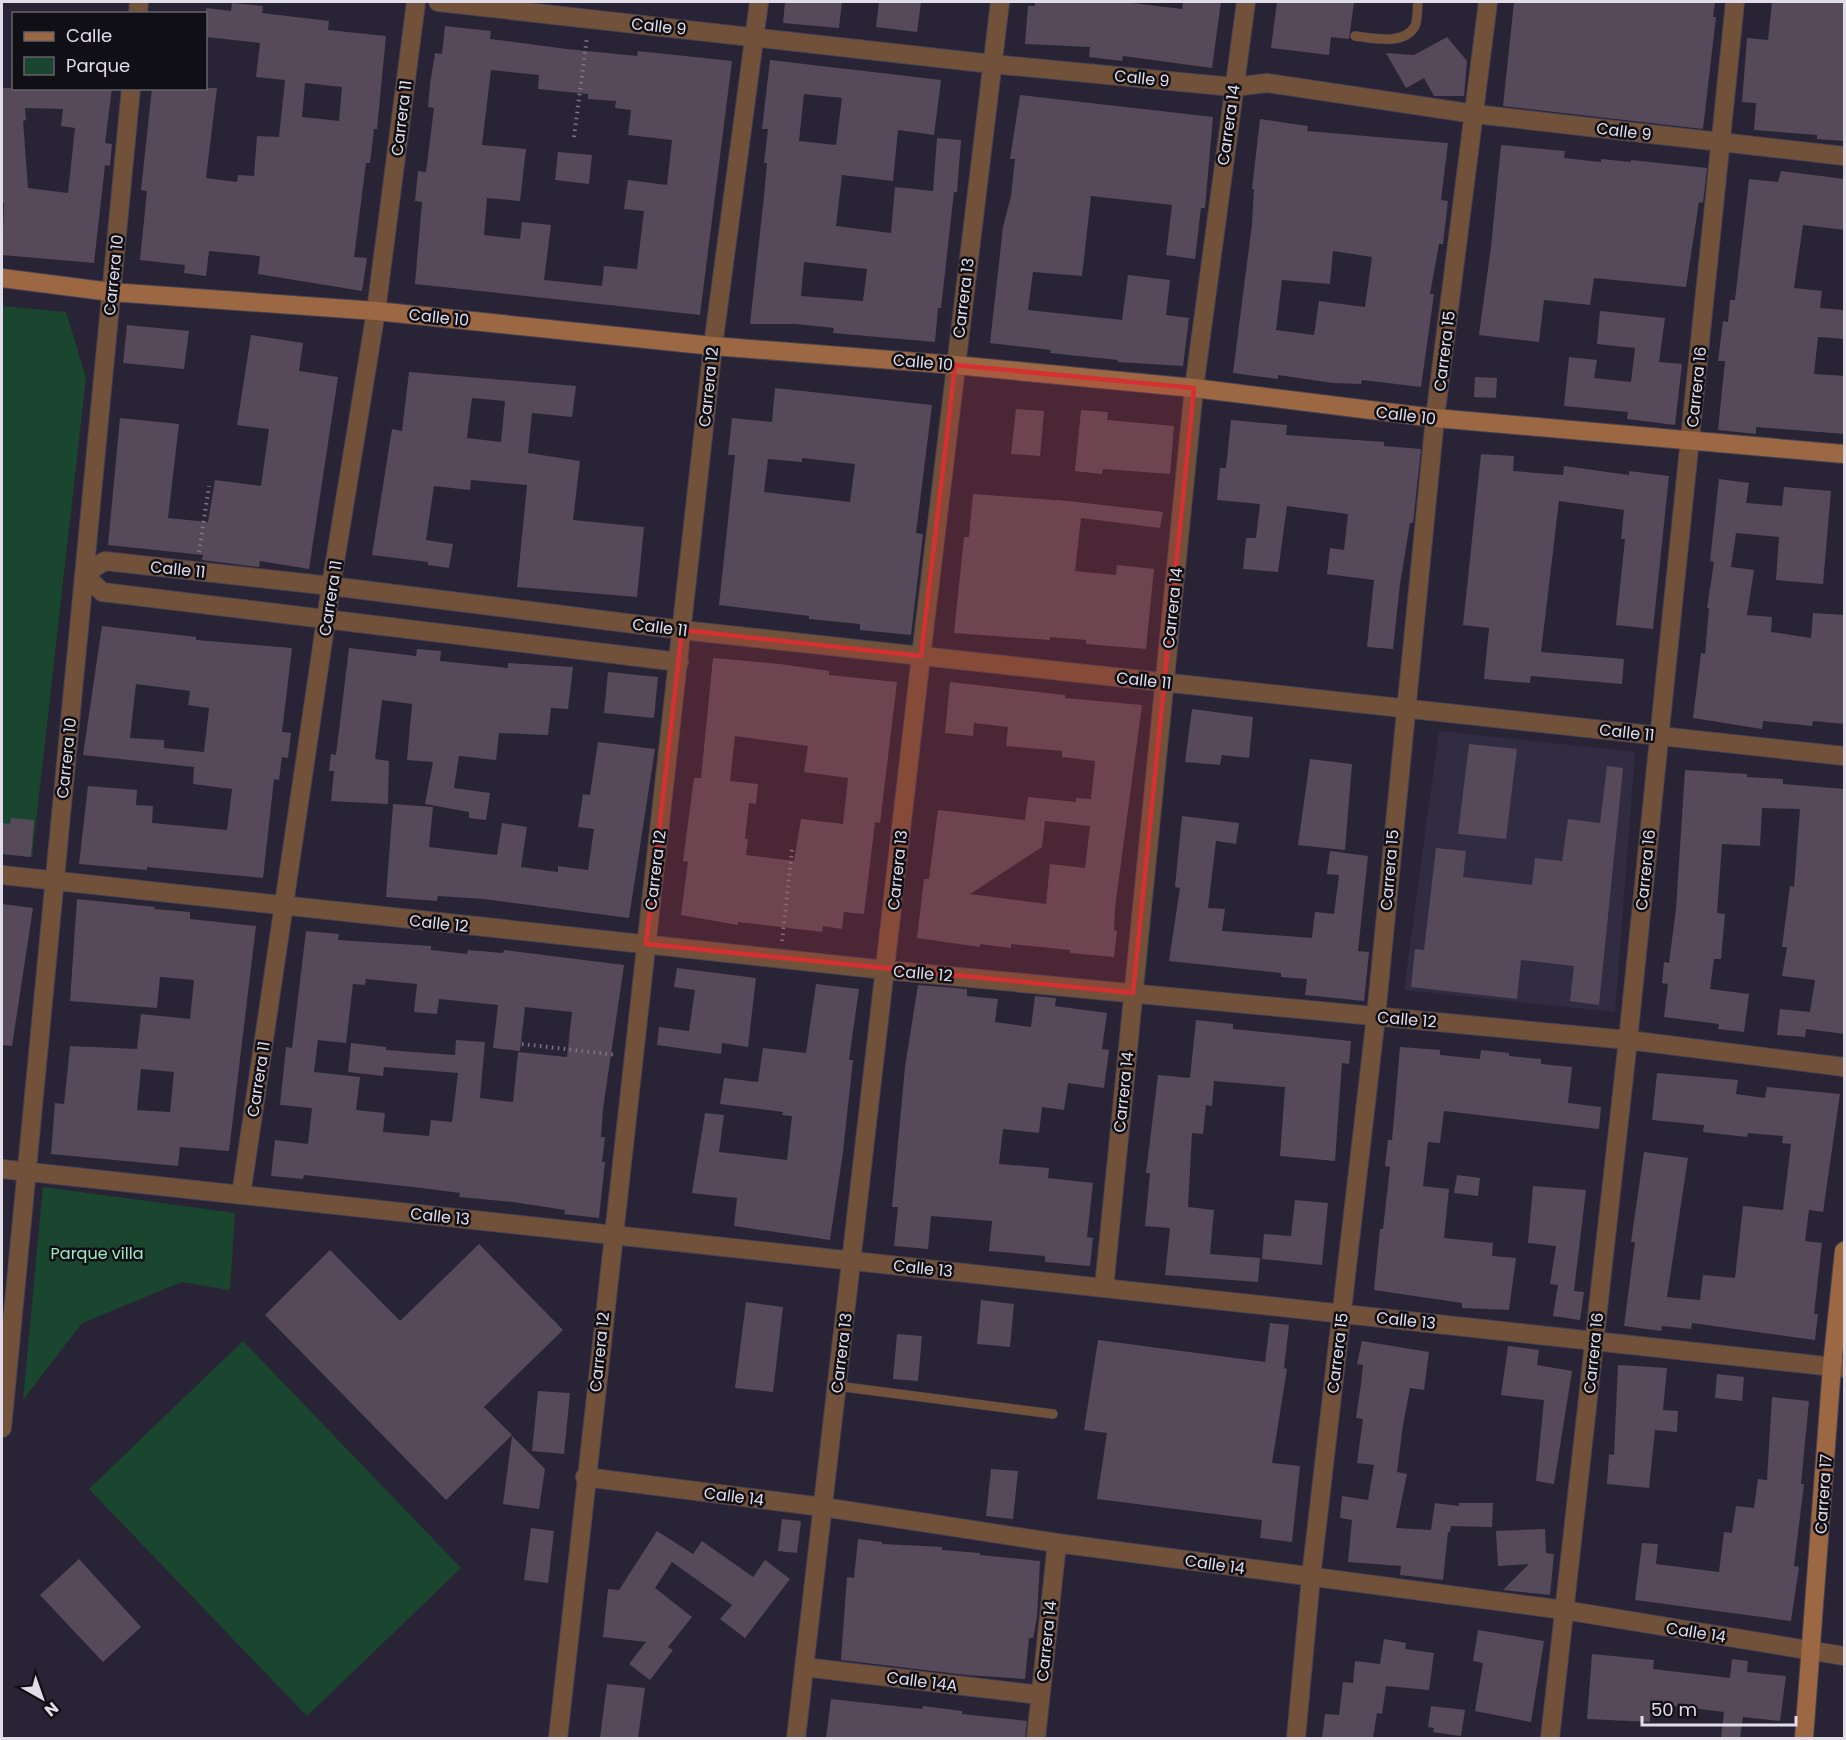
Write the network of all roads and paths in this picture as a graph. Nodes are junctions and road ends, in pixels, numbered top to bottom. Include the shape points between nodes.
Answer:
1 (416, 2) edge
2 (438, 2) edge
3 (759, 2) edge
4 (1000, 2) edge
5 (1246, 2) edge
6 (1418, 2) edge
7 (1488, 2) edge
8 (1735, 2) edge
9 (590, 18) junction
10 (1355, 36) dead end
11 (754, 37) junction
12 (992, 64) junction
13 (1233, 87) junction
14 (131, 90) edge
15 (1475, 114) junction
16 (574, 137) dead end
17 (1720, 143) junction
18 (1845, 156) edge
19 (2, 278) edge
20 (111, 292) junction
21 (376, 311) junction
22 (713, 346) junction
23 (955, 365) junction
24 (1194, 388) junction
25 (1435, 418) junction
26 (1690, 442) junction
27 (1845, 454) edge
28 (209, 486) dead end
29 (196, 571) junction
30 (84, 574) junction
31 (331, 586) junction
32 (326, 619) junction
33 (682, 630) junction
34 (921, 656) junction
35 (679, 662) junction
36 (1164, 682) junction
37 (1404, 708) junction
38 (1659, 736) junction
39 (1845, 756) edge
40 (792, 850) dead end
41 (2, 875) edge
42 (54, 882) junction
43 (285, 907) junction
44 (646, 944) junction
45 (779, 958) junction
46 (885, 970) junction
47 (1133, 993) junction
48 (1376, 1016) junction
49 (1628, 1040) junction
50 (522, 1044) dead end
51 (633, 1058) junction
52 (1845, 1067) edge
53 (2, 1169) edge
54 (26, 1172) junction
55 (241, 1195) junction
56 (612, 1235) junction
57 (1845, 1251) edge
58 (852, 1261) junction
59 (1104, 1288) junction
60 (7, 1310) edge
61 (1342, 1314) junction
62 (1594, 1341) junction
63 (1838, 1367) edge
64 (837, 1386) junction
65 (1053, 1414) dead end
66 (2, 1428) edge
67 (585, 1477) junction
68 (823, 1507) junction
69 (1057, 1543) junction
70 (1311, 1577) junction
71 (1564, 1610) junction
72 (1812, 1651) junction
73 (1845, 1656) edge
74 (804, 1667) junction
75 (1040, 1695) junction
76 (558, 1738) edge
77 (796, 1738) edge
78 (1036, 1738) edge
79 (1296, 1738) edge
80 (1550, 1738) edge
81 (1804, 1738) edge

1 - 21 street, Carrera 11
2 - 9 street, Calle 9
3 - 11 street, Carrera 12
4 - 12 street, Carrera 13
5 - 13 street, Carrera 14
6 - 10 lane via 1415,26 1405,36
7 - 15 street, Carrera 15
8 - 17 street, Carrera 16
9 - 11 street, Calle 9
9 - 16 path
11 - 12 street, Calle 9
11 - 22 street, Carrera 12
12 - 13 street, Calle 9
12 - 23 street, Carrera 13
13 - 15 street, Calle 9 via 1267,83
13 - 24 street, Carrera 14
14 - 20 street, Carrera 10
15 - 17 street, Calle 9
15 - 25 street, Carrera 15
17 - 18 street, Calle 9
17 - 26 street, Carrera 16
19 - 20 street, Calle 10
20 - 21 street, Calle 10
20 - 30 street, Carrera 10
21 - 22 street, Calle 10
21 - 31 street, Carrera 11
22 - 23 street, Calle 10
22 - 33 street, Carrera 12
23 - 24 street, Calle 10
23 - 34 street, Carrera 13
24 - 25 street, Calle 10
24 - 36 street, Carrera 14
25 - 26 street, Calle 10
25 - 37 street, Carrera 15
26 - 27 street, Calle 10
26 - 38 street, Carrera 16
28 - 29 path
29 - 30 street, Calle 11 via 105,561
29 - 31 street, Calle 11
30 - 32 street, Calle 11 via 102,592
30 - 42 street, Carrera 10
31 - 32 street, Carrera 11
31 - 33 street, Calle 11
32 - 35 street, Calle 11
32 - 43 street, Carrera 11
33 - 34 street, Calle 11
33 - 35 street, Carrera 12
34 - 36 street, Calle 11
34 - 46 street, Carrera 13
35 - 44 street, Carrera 12
36 - 37 street, Calle 11
36 - 47 street, Carrera 14
37 - 38 street, Calle 11
37 - 48 street, Carrera 15
38 - 39 street, Calle 11
38 - 49 street, Carrera 16
40 - 45 path
41 - 42 street, Calle 12
42 - 43 street, Calle 12
42 - 54 street, Carrera 10
43 - 44 street, Calle 12
43 - 55 street, Carrera 11
44 - 45 street, Calle 12
44 - 51 street, Carrera 12
45 - 46 street, Calle 12
46 - 47 street, Calle 12
46 - 58 street, Carrera 13
47 - 48 street, Calle 12
47 - 59 street, Carrera 14
48 - 49 street, Calle 12
48 - 61 street, Carrera 15
49 - 52 street, Calle 12
49 - 62 street, Carrera 16
50 - 51 path
51 - 56 street, Carrera 12
53 - 54 street, Calle 13
54 - 55 street, Calle 13
54 - 60 street, Carrera 10
55 - 56 street, Calle 13
56 - 58 street, Calle 13
56 - 67 street, Carrera 12
57 - 63 street, Carrera 17
58 - 59 street, Calle 13
58 - 64 street, Carrera 13
59 - 61 street, Calle 13
60 - 66 street, Carrera 10
61 - 62 street, Calle 13
61 - 70 street, Carrera 15
62 - 63 street, Calle 13
62 - 71 street, Carrera 16
63 - 72 street, Carrera 17
64 - 65 lane
64 - 68 street, Carrera 13
67 - 68 street, Calle 14
67 - 76 street, Carrera 12
68 - 69 street, Calle 14
68 - 74 street, Carrera 13
69 - 70 street, Calle 14
69 - 75 street, Carrera 14
70 - 71 street, Calle 14
70 - 79 street, Carrera 15
71 - 72 street, Calle 14
71 - 80 street, Carrera 16
72 - 73 street, Calle 14
72 - 81 street, Carrera 17
74 - 75 street, Calle 14A
74 - 77 street, Carrera 13
75 - 78 street, Carrera 14

